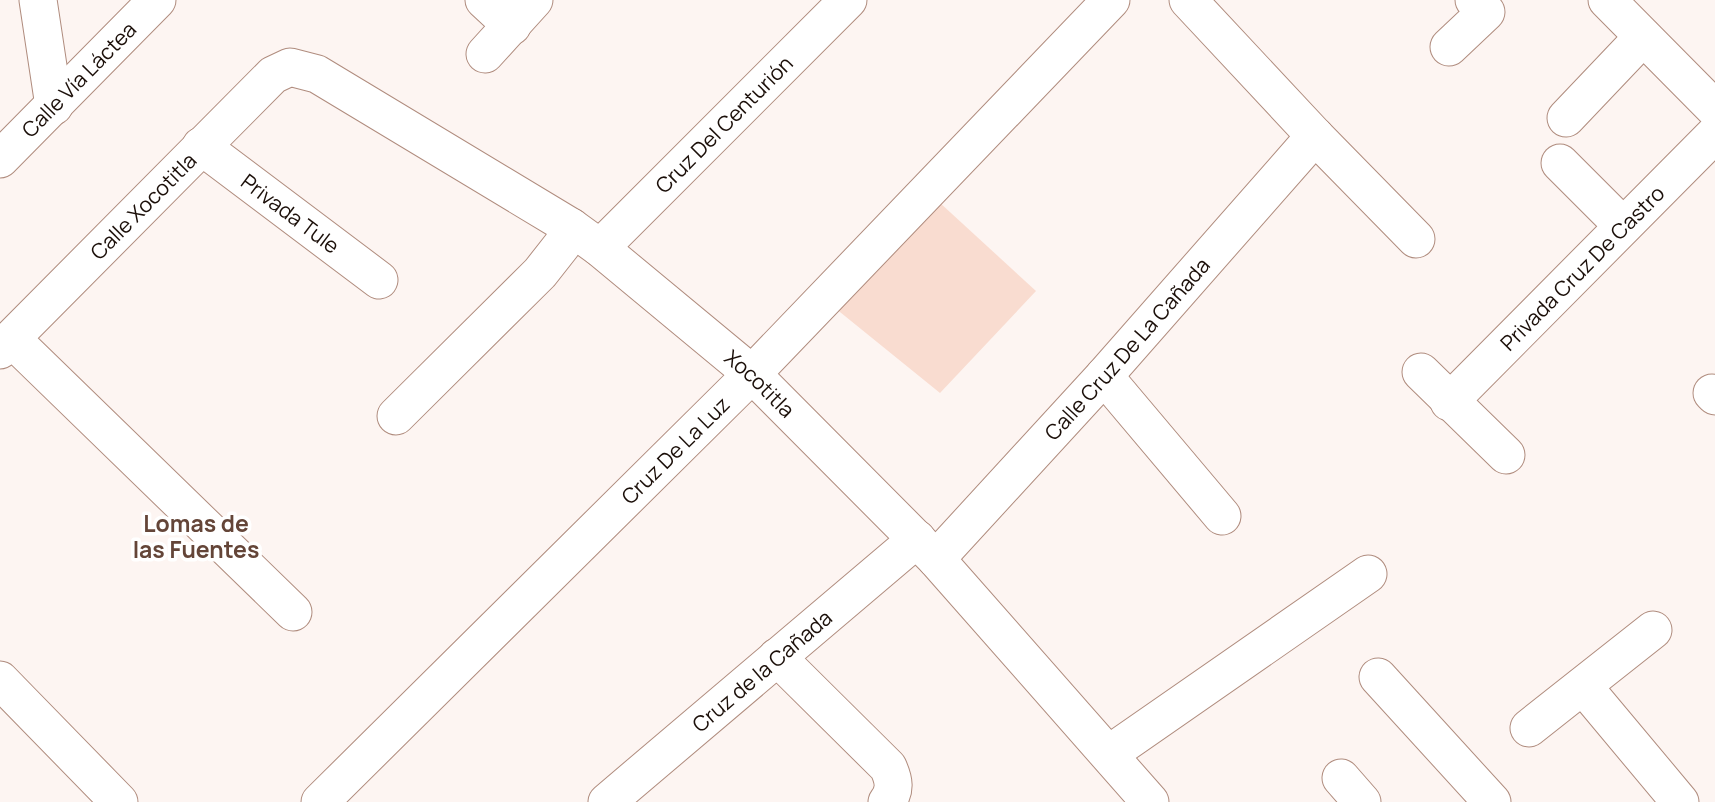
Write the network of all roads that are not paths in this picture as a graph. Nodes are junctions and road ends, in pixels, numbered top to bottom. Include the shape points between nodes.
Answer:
1 (38, 0) edge
2 (157, 0) edge
3 (484, 0) edge
4 (848, 0) edge
5 (1111, 0) edge
6 (1188, 0) edge
7 (1474, 0) edge
8 (1607, 0) edge
9 (523, 13) edge
10 (1643, 37) junction
11 (1449, 47) dead end
12 (485, 54) dead end
13 (290, 67) joint
14 (1712, 99) edge
15 (54, 106) junction
16 (1566, 118) dead end
17 (1715, 134) edge
18 (1315, 136) junction
19 (201, 146) junction
20 (0, 159) edge
21 (1560, 163) dead end
22 (1623, 226) junction
23 (586, 237) junction
24 (1416, 239) dead end
25 (379, 280) dead end
26 (6, 345) edge
27 (1421, 372) dead end
28 (752, 374) junction
29 (1104, 376) junction
30 (1449, 402) junction
31 (396, 416) dead end
32 (1506, 455) dead end
33 (1222, 516) dead end
34 (926, 549) junction
35 (1368, 574) dead end
36 (293, 612) dead end
37 (1653, 630) dead end
38 (777, 657) junction
39 (1378, 677) dead end
40 (0, 680) edge
41 (1583, 686) junction
42 (1529, 729) dead end
43 (1109, 754) junction
44 (119, 802) edge
45 (320, 802) edge
46 (607, 802) edge
47 (887, 802) edge
48 (1150, 802) edge
49 (1492, 802) edge
50 (1680, 802) edge

1 - 15 street
2 - 15 street, Calle Vía Láctea
3 - 9 street
4 - 23 street, Cruz Del Centurión
5 - 28 street, Cruz De La Luz
6 - 18 street
7 - 11 street via 1486,12
8 - 10 street
9 - 12 street
10 - 14 street
10 - 16 street
13 - 19 street, Calle Xocotitla via 274,75
13 - 23 street, Xocotitla via 317,74
15 - 20 street, Calle Vía Láctea
17 - 22 street, Privada Cruz De Castro
18 - 24 street
18 - 29 street, Calle Cruz De La Cañada
19 - 25 street, Privada Tule
19 - 26 street, Calle Xocotitla
21 - 22 street
22 - 30 street, Privada Cruz De Castro
23 - 28 street, Xocotitla
23 - 31 street, Cruz Del Centurión via 562,245 540,273
26 - 36 street
27 - 30 street
28 - 34 street, Xocotitla
28 - 45 street, Cruz De La Luz
29 - 33 street
29 - 34 street, Calle Cruz De La Cañada
30 - 32 street
34 - 38 street, Cruz de la Cañada
34 - 43 street, Xocotitla
35 - 43 street
37 - 41 street
38 - 46 street, Cruz de la Cañada
38 - 47 street via 888,767 894,780
39 - 49 street
40 - 44 street
41 - 42 street
41 - 50 street
43 - 48 street, Xocotitla

